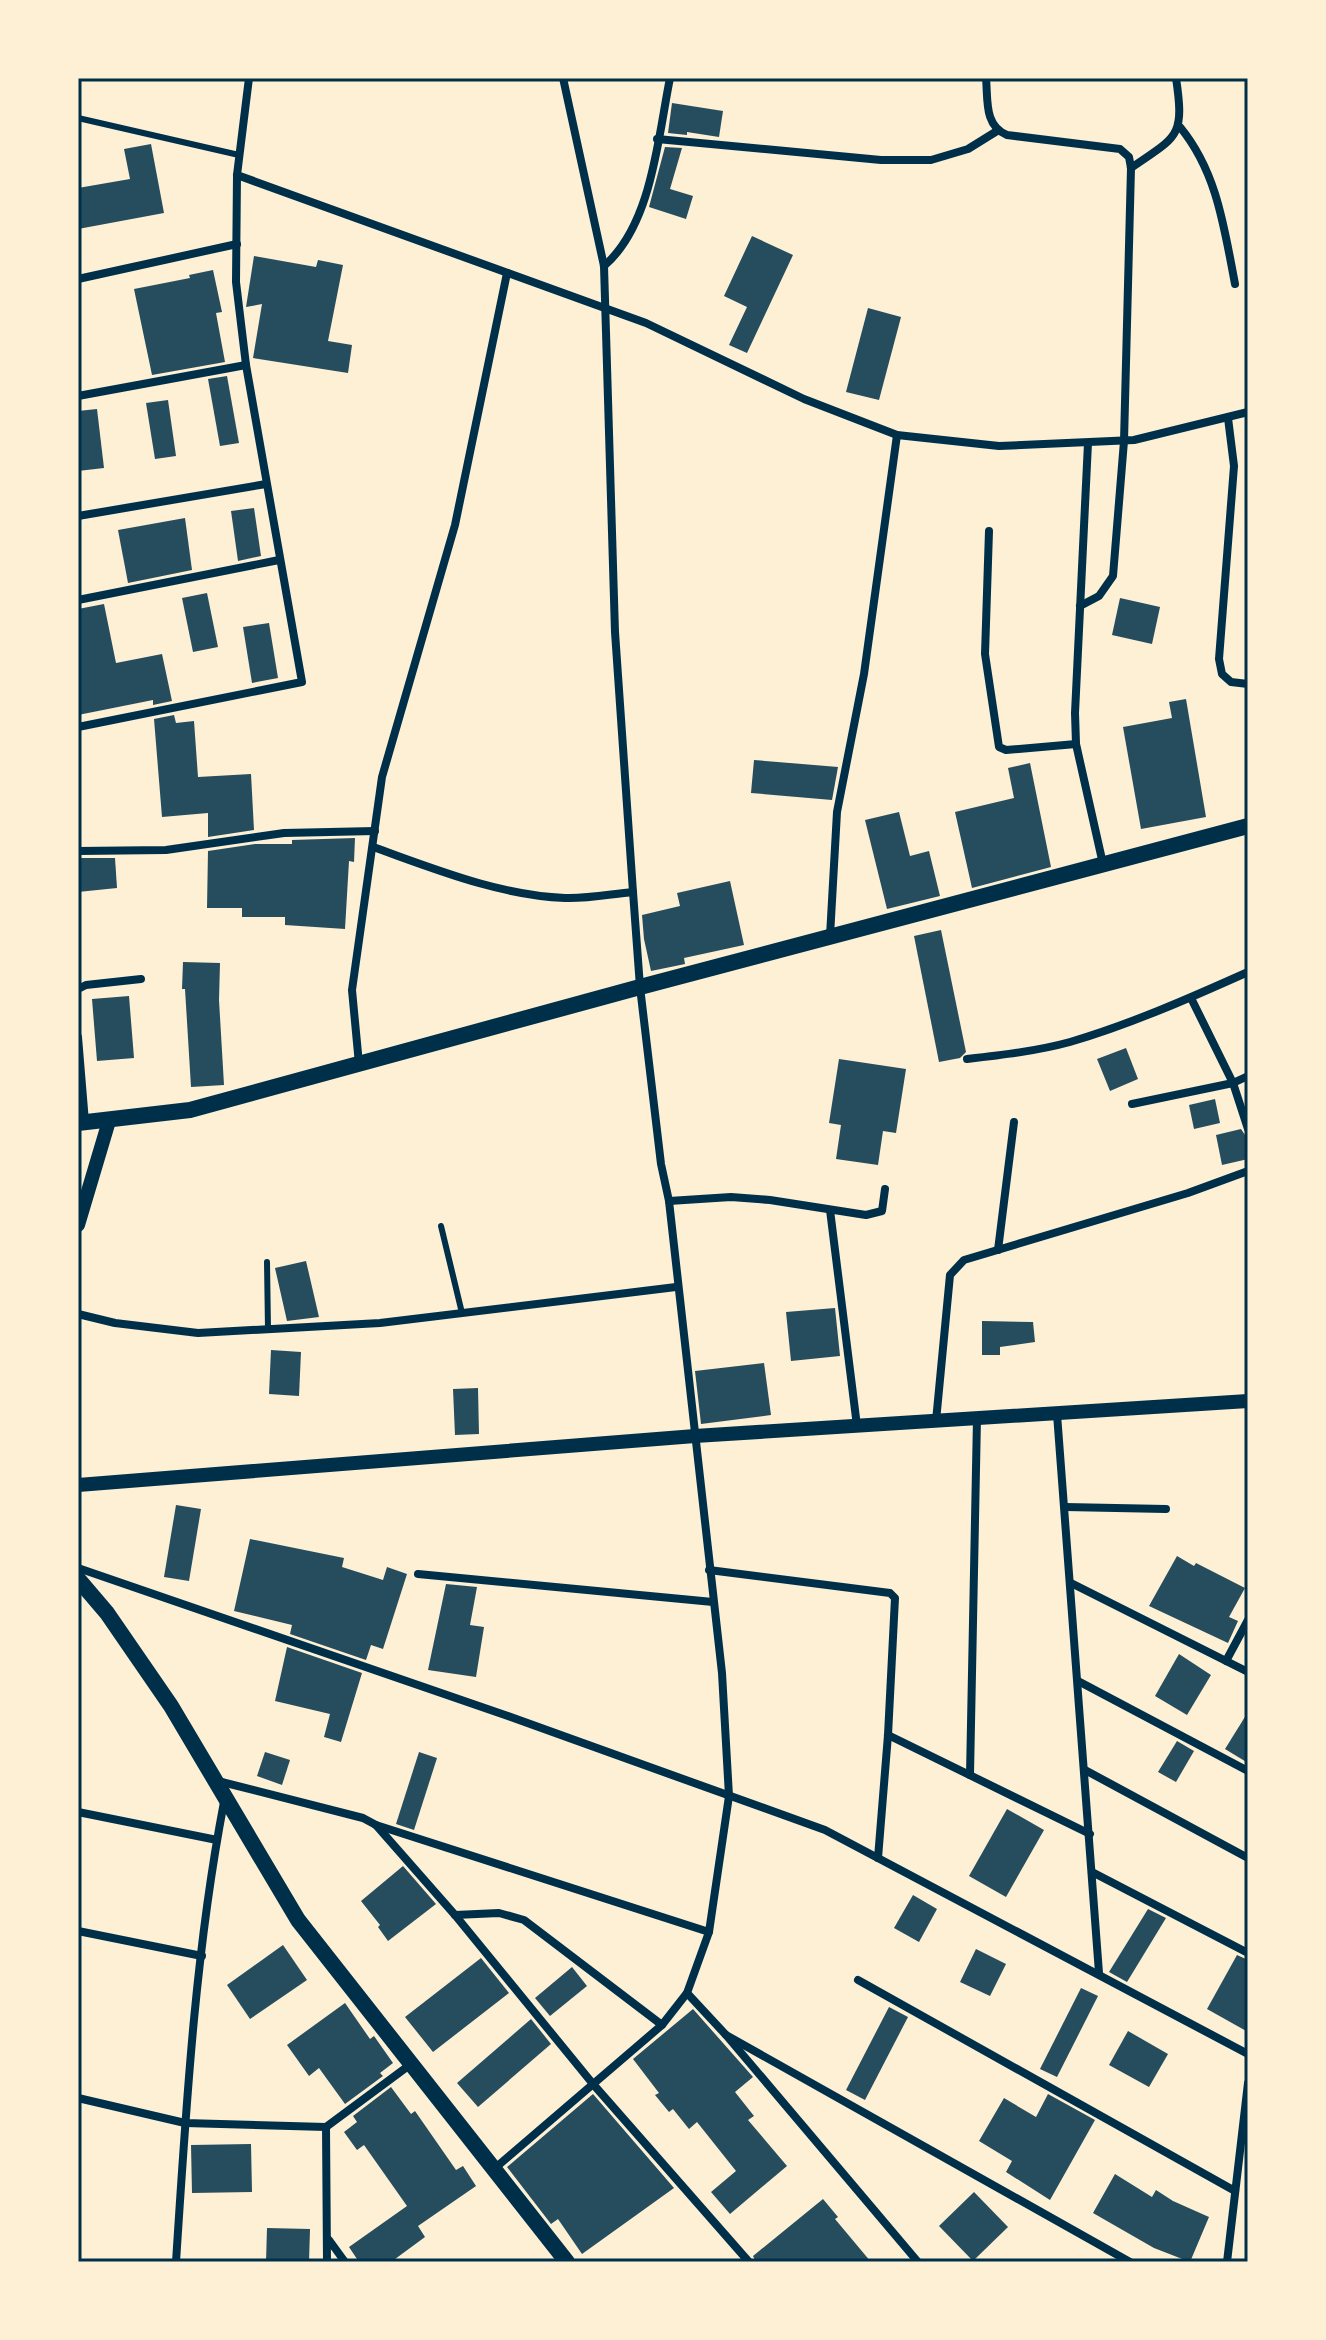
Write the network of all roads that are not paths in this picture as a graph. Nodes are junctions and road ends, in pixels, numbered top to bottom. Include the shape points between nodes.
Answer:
1 (249, 78) edge
2 (563, 78) edge
3 (670, 78) edge
4 (986, 78) edge
5 (1176, 78) edge
6 (78, 118) edge
7 (1180, 127) junction
8 (997, 131) junction
9 (657, 139) junction
10 (239, 155) junction
11 (1131, 168) junction
12 (237, 175) junction
13 (237, 244) junction
14 (604, 266) junction
15 (507, 273) junction
16 (78, 279) edge
17 (1235, 284) dead end
18 (607, 308) junction
19 (246, 365) junction
20 (78, 396) edge
21 (1248, 412) edge
22 (1228, 418) junction
23 (897, 435) junction
24 (1124, 441) junction
25 (1088, 443) junction
26 (266, 484) junction
27 (78, 516) edge
28 (989, 531) dead end
29 (279, 560) junction
30 (78, 600) edge
31 (1080, 606) junction
32 (1248, 684) edge
33 (78, 727) edge
34 (1076, 744) junction
35 (1248, 826) edge
36 (375, 831) junction
37 (373, 847) junction
38 (78, 851) edge
39 (1103, 865) junction
40 (633, 892) junction
41 (829, 937) junction
42 (1248, 972) edge
43 (141, 979) dead end
44 (640, 987) junction
45 (78, 989) edge
46 (1191, 998) junction
47 (78, 1037) edge
48 (967, 1059) dead end
49 (359, 1064) junction
50 (1248, 1076) edge
51 (1233, 1083) junction
52 (1132, 1104) dead end
53 (109, 1121) junction
54 (1014, 1122) dead end
55 (81, 1123) edge
56 (1248, 1129) edge
57 (1248, 1171) edge
58 (885, 1189) dead end
59 (669, 1201) junction
60 (830, 1210) junction
61 (78, 1225) edge
62 (441, 1226) dead end
63 (998, 1250) junction
64 (267, 1262) dead end
65 (676, 1287) junction
66 (462, 1313) junction
67 (78, 1314) edge
68 (268, 1329) junction
69 (1248, 1401) edge
70 (1057, 1414) junction
71 (977, 1418) junction
72 (936, 1421) junction
73 (857, 1426) junction
74 (695, 1436) junction
75 (78, 1485) edge
76 (1065, 1507) junction
77 (1166, 1509) dead end
78 (78, 1568) edge
79 (709, 1570) junction
80 (418, 1574) dead end
81 (78, 1579) edge
82 (1071, 1583) junction
83 (713, 1602) junction
84 (1248, 1620) edge
85 (1226, 1661) junction
86 (1248, 1672) edge
87 (1078, 1681) junction
88 (888, 1735) junction
89 (1085, 1770) junction
90 (1248, 1771) edge
91 (970, 1775) junction
92 (215, 1781) junction
93 (729, 1796) junction
94 (225, 1798) junction
95 (78, 1812) edge
96 (376, 1825) junction
97 (1090, 1834) junction
98 (217, 1840) junction
99 (878, 1858) junction
100 (1248, 1858) edge
101 (1092, 1872) junction
102 (455, 1915) junction
103 (78, 1931) edge
104 (709, 1932) junction
105 (1248, 1953) edge
106 (202, 1956) junction
107 (1099, 1973) junction
108 (858, 1980) dead end
109 (687, 1993) junction
110 (662, 2025) junction
111 (726, 2035) junction
112 (1248, 2054) edge
113 (411, 2064) junction
114 (1248, 2083) edge
115 (593, 2084) junction
116 (78, 2098) edge
117 (185, 2123) junction
118 (326, 2127) junction
119 (494, 2169) junction
120 (1235, 2191) junction
121 (328, 2240) junction
122 (176, 2262) edge
123 (327, 2262) edge
124 (345, 2262) edge
125 (567, 2262) edge
126 (749, 2262) edge
127 (918, 2262) edge
128 (1130, 2262) edge
129 (1227, 2262) edge

1 - 10 street
2 - 14 street
3 - 9 street
4 - 8 street via 989,118
5 - 7 street
6 - 10 lane
7 - 11 street via 1172,140
7 - 17 street via 1210,175
8 - 9 street via 968,149 931,160
8 - 11 street via 1120,149
9 - 14 street via 647,190 630,233
10 - 12 street
11 - 24 street
12 - 13 street
12 - 15 street
13 - 16 street
13 - 19 street
14 - 18 street
15 - 18 street
15 - 36 street via 455,525 382,777
18 - 23 street via 804,399
18 - 40 street via 615,632
19 - 20 street
19 - 26 street
21 - 22 street
22 - 24 street
22 - 32 street via 1234,466 1219,659 1222,674 1231,682
23 - 25 street via 999,446
23 - 41 street via 864,674 837,812
24 - 25 street
24 - 31 street via 1113,576 1099,596
25 - 31 street
26 - 27 street
26 - 29 street
28 - 34 street via 985,654 999,747
29 - 30 street
29 - 33 street via 302,682
31 - 34 street
34 - 39 street
35 - 39 main road
36 - 37 street
36 - 38 street via 284,833 166,850
37 - 40 street via 517,893 568,899
37 - 49 street via 352,990
39 - 41 main road
40 - 44 street
41 - 44 main road
42 - 46 street
43 - 45 street
44 - 49 main road
44 - 59 street
46 - 48 street via 1069,1042
46 - 51 street
47 - 55 street
49 - 53 main road via 190,1110
50 - 51 street
51 - 52 street
51 - 56 street
53 - 55 main road
53 - 61 street
54 - 63 street
57 - 63 street
58 - 60 street via 877,1214
59 - 60 street via 731,1197
59 - 65 street
60 - 73 street
62 - 66 lane
63 - 72 street via 964,1260 950,1275
64 - 68 lane
65 - 66 street
65 - 74 street
66 - 68 street
67 - 68 street via 198,1333
69 - 70 street
70 - 71 street
70 - 76 street
71 - 72 street
71 - 91 street
72 - 73 street
73 - 74 street
74 - 75 street
74 - 79 street
76 - 77 street
76 - 82 street
78 - 93 street
79 - 83 street
79 - 88 street via 893,1595
80 - 83 street
81 - 92 main road via 163,1694
82 - 85 street
82 - 87 street
83 - 93 street
84 - 85 street
85 - 86 street
87 - 89 street
87 - 90 street
88 - 91 street
88 - 99 street
89 - 97 street
89 - 100 street
91 - 97 street
92 - 94 main road
92 - 96 street
93 - 99 street via 825,1830
93 - 104 street
94 - 98 street
94 - 113 main road via 298,1920
95 - 98 street
96 - 102 street
96 - 104 street
97 - 101 street
98 - 106 street
99 - 107 street
101 - 105 street
101 - 107 street
102 - 110 street via 499,1913 524,1920
102 - 115 street
103 - 106 street
104 - 109 street
106 - 117 street
107 - 112 street
108 - 120 street
109 - 110 street
109 - 111 street
110 - 115 street
111 - 127 street
111 - 128 street
113 - 118 street
113 - 119 main road
114 - 120 street
115 - 119 street
115 - 126 street
116 - 117 street
117 - 118 street
117 - 122 street
118 - 121 street
119 - 125 main road
120 - 129 street
121 - 123 street
121 - 124 street

